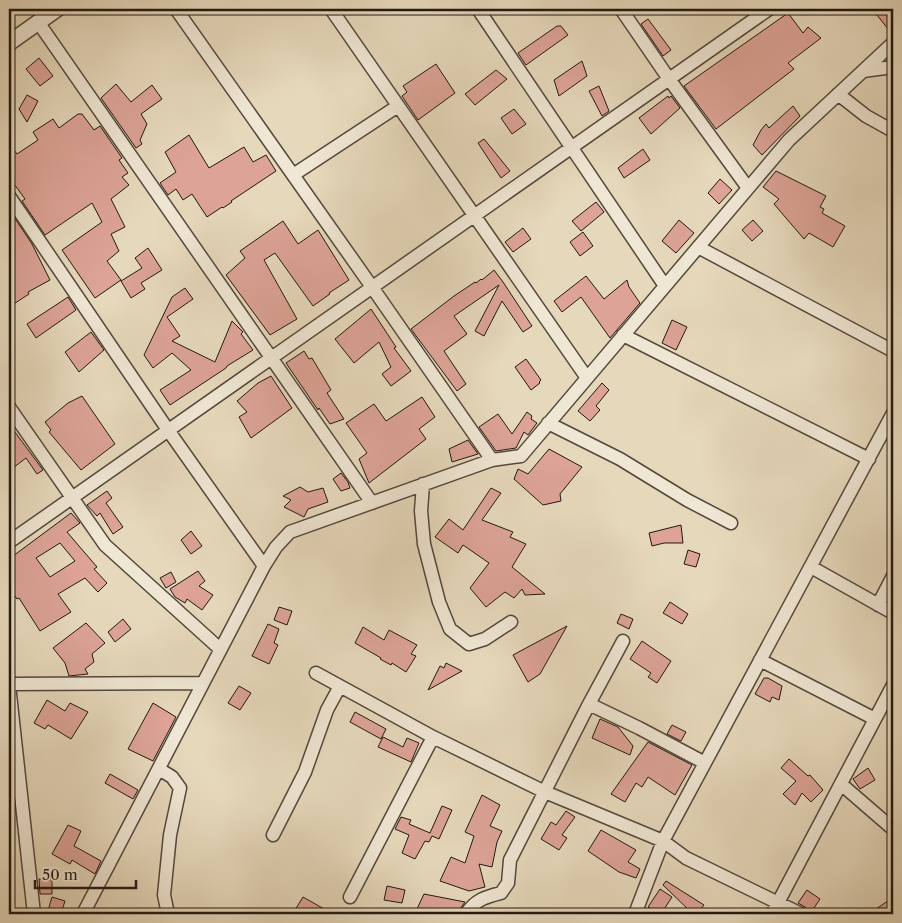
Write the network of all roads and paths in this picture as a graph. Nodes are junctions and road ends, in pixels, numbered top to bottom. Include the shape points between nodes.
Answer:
1 (58, 9) edge
2 (176, 9) edge
3 (331, 9) edge
4 (478, 9) edge
5 (621, 9) edge
6 (767, 9) edge
7 (38, 22) junction
8 (9, 43) edge
9 (893, 43) edge
10 (893, 67) edge
11 (863, 71) junction
12 (669, 79) junction
13 (838, 94) junction
14 (398, 106) junction
15 (893, 131) edge
16 (571, 147) junction
17 (293, 175) junction
18 (748, 188) junction
19 (9, 196) edge
20 (474, 216) junction
21 (698, 247) junction
22 (665, 286) junction
23 (372, 287) junction
24 (623, 335) junction
25 (893, 351) edge
26 (272, 358) junction
27 (587, 378) junction
28 (9, 407) edge
29 (893, 413) edge
30 (548, 423) junction
31 (168, 430) junction
32 (869, 459) junction
33 (492, 460) junction
34 (424, 484) junction
35 (72, 498) junction
36 (372, 503) junction
37 (731, 523) dead end
38 (9, 542) edge
39 (264, 566) junction
40 (810, 567) junction
41 (893, 576) edge
42 (878, 604) junction
43 (893, 613) edge
44 (511, 622) dead end
45 (623, 641) dead end
46 (220, 649) junction
47 (760, 660) junction
48 (316, 673) dead end
49 (203, 683) junction
50 (9, 685) edge
51 (893, 685) edge
52 (340, 686) junction
53 (588, 704) junction
54 (875, 720) junction
55 (433, 737) junction
56 (705, 763) junction
57 (159, 770) junction
58 (841, 784) junction
59 (545, 792) junction
60 (893, 829) edge
61 (273, 835) dead end
62 (663, 840) junction
63 (350, 898) dead end
64 (775, 909) edge
65 (34, 914) edge
66 (83, 914) edge
67 (168, 914) edge
68 (466, 914) edge
69 (635, 914) edge
70 (801, 914) edge

1 - 7 street
2 - 17 street
3 - 14 street
4 - 16 street
5 - 12 street
6 - 12 street
7 - 8 street
7 - 26 street
9 - 11 street
10 - 11 street
11 - 13 street
12 - 16 street
12 - 18 street
13 - 15 street via 866,116
13 - 18 street via 790,140
14 - 17 street
14 - 20 street
16 - 20 street
16 - 22 street
17 - 23 street
18 - 21 street
19 - 31 street
20 - 23 street
20 - 27 street
21 - 22 street
21 - 25 street
22 - 24 street
23 - 26 street
23 - 33 street
24 - 27 street
24 - 32 street
26 - 31 street
26 - 36 street
27 - 30 street
28 - 35 street
29 - 32 street
30 - 33 street via 521,456
30 - 37 street via 620,459
31 - 35 street
31 - 39 street
32 - 40 street
33 - 34 street
34 - 36 street
34 - 44 street via 421,511 424,544 439,602 450,629 470,644 485,640
35 - 38 street
35 - 46 street via 105,545
36 - 39 street via 290,532 276,546
39 - 46 street
40 - 42 street
40 - 47 street
41 - 42 street
42 - 43 street
45 - 53 street
46 - 49 street
47 - 54 street
47 - 56 street
48 - 52 street
49 - 50 street
49 - 57 street
50 - 65 street
51 - 54 street
52 - 55 street
52 - 61 street via 305,772
53 - 56 street
53 - 59 street
54 - 58 street
55 - 59 street
55 - 63 street
56 - 62 street
57 - 66 street
57 - 67 street via 172,777 180,788 170,835 164,895
58 - 60 street
58 - 64 street
59 - 62 street
59 - 68 street via 510,860 508,883 501,893 484,897
62 - 64 street via 686,858
62 - 69 street
64 - 70 street

